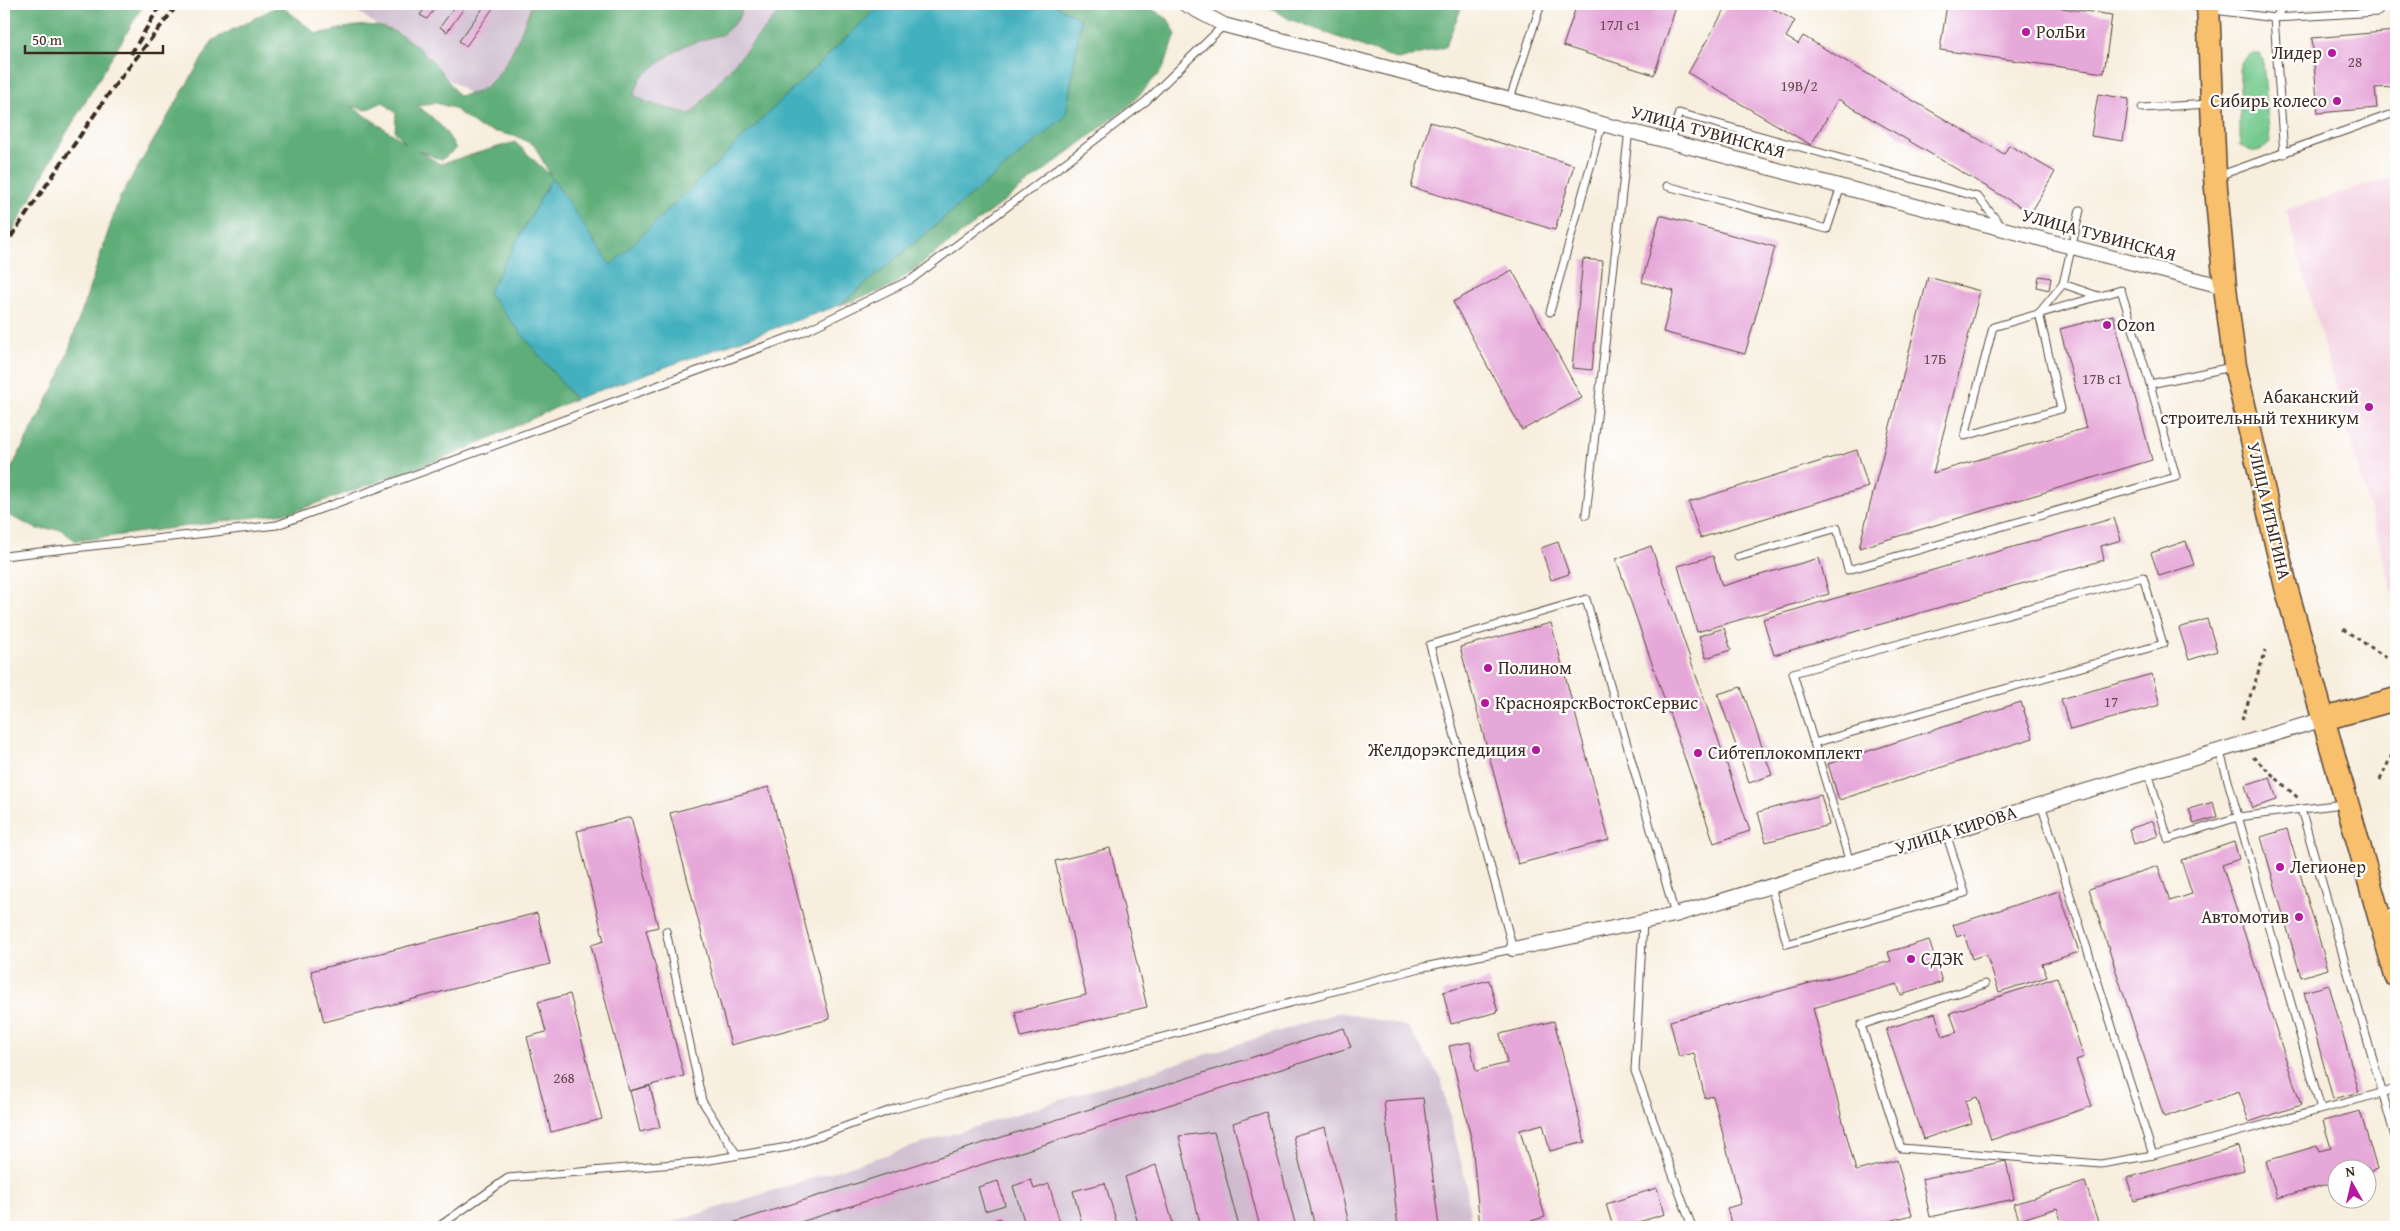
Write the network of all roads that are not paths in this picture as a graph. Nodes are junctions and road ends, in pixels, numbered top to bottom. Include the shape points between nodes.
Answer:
1 (1185, 4) edge
2 (1541, 4) edge
3 (2186, 4) edge
4 (2286, 4) edge
5 (2208, 6) edge
6 (2378, 12) dead end
7 (2274, 18) junction
8 (1224, 25) junction
9 (1510, 99) junction
10 (2212, 104) junction
11 (2142, 108) dead end
12 (2389, 116) dead end
13 (1602, 123) junction
14 (1628, 130) junction
15 (1670, 141) junction
16 (2284, 154) junction
17 (2215, 177) junction
18 (1667, 186) dead end
19 (1842, 186) junction
20 (2080, 210) dead end
21 (2004, 230) junction
22 (2072, 247) junction
23 (2063, 284) junction
24 (2225, 287) junction
25 (2098, 296) junction
26 (1550, 312) dead end
27 (2039, 313) junction
28 (2235, 366) junction
29 (2150, 384) junction
30 (1586, 515) dead end
31 (4, 556) edge
32 (1738, 557) dead end
33 (2396, 699) edge
34 (2324, 719) junction
35 (1814, 743) junction
36 (2219, 749) junction
37 (2148, 771) junction
38 (2041, 804) junction
39 (2347, 804) junction
40 (2301, 809) junction
41 (2238, 817) junction
42 (1946, 833) junction
43 (1850, 863) junction
44 (1771, 887) junction
45 (2388, 913) edge
46 (1675, 915) junction
47 (1643, 922) junction
48 (666, 931) dead end
49 (1513, 950) junction
50 (2396, 976) edge
51 (1985, 984) dead end
52 (2396, 1089) edge
53 (2381, 1093) junction
54 (2321, 1109) junction
55 (2396, 1140) edge
56 (737, 1155) junction
57 (2153, 1155) junction
58 (438, 1227) edge
59 (1692, 1227) edge

1 - 8 street, УЛИЦА ТУВИНСКАЯ
2 - 9 lane
3 - 5 lane
4 - 7 lane
5 - 7 lane
5 - 10 main road, УЛИЦА ИТЫГИНА
6 - 7 lane
7 - 16 lane
8 - 9 street, УЛИЦА ТУВИНСКАЯ
8 - 31 lane via 1145,102 912,280 801,333 277,525
9 - 13 street, УЛИЦА ТУВИНСКАЯ
10 - 11 lane
10 - 17 main road, УЛИЦА ИТЫГИНА
12 - 16 lane
13 - 14 street, УЛИЦА ТУВИНСКАЯ
13 - 26 lane
14 - 15 street, УЛИЦА ТУВИНСКАЯ
14 - 30 lane
15 - 19 street, УЛИЦА ТУВИНСКАЯ
15 - 21 lane via 1679,113 1978,196
16 - 17 lane
17 - 24 main road, УЛИЦА ИТЫГИНА
18 - 19 lane via 1827,229
19 - 21 street, УЛИЦА ТУВИНСКАЯ
20 - 22 lane
21 - 22 street, УЛИЦА ТУВИНСКАЯ
22 - 23 lane
22 - 24 street, УЛИЦА ТУВИНСКАЯ
23 - 25 lane
23 - 27 lane
24 - 28 main road, УЛИЦА ИТЫГИНА
25 - 27 lane
25 - 29 lane via 2122,290
27 - 27 lane via 2061,409 1965,436 1993,327
28 - 29 lane
28 - 34 main road, УЛИЦА ИТЫГИНА via 2286,586
29 - 32 lane via 2176,477 1848,570 1837,528
33 - 34 main road, УЛИЦА КИРОВА
34 - 36 street, УЛИЦА КИРОВА
34 - 39 main road, УЛИЦА ИТЫГИНА
35 - 35 lane via 1793,674 2143,577 2163,644
35 - 43 lane
36 - 37 street, УЛИЦА КИРОВА
36 - 41 lane
37 - 38 street, УЛИЦА КИРОВА
37 - 41 lane via 2168,838
38 - 42 street, УЛИЦА КИРОВА
38 - 57 lane
39 - 40 lane
39 - 45 main road, УЛИЦА ИТЫГИНА
40 - 41 lane
40 - 53 lane
41 - 54 lane
42 - 43 street, УЛИЦА КИРОВА
42 - 44 lane via 1965,893 1787,944
43 - 44 street, УЛИЦА КИРОВА
44 - 46 street, УЛИЦА КИРОВА
45 - 50 main road, УЛИЦА ИТЫГИНА
46 - 47 street, УЛИЦА КИРОВА
46 - 49 lane via 1586,599 1430,645
47 - 49 street, УЛИЦА КИРОВА
47 - 59 lane via 1635,1072
48 - 56 lane via 702,1101
49 - 56 lane via 1424,967 894,1109 788,1147
51 - 57 lane via 1861,1025 1901,1148 2101,1164
52 - 53 lane
53 - 54 lane
53 - 55 lane
54 - 57 lane
56 - 58 lane via 698,1162 508,1178

